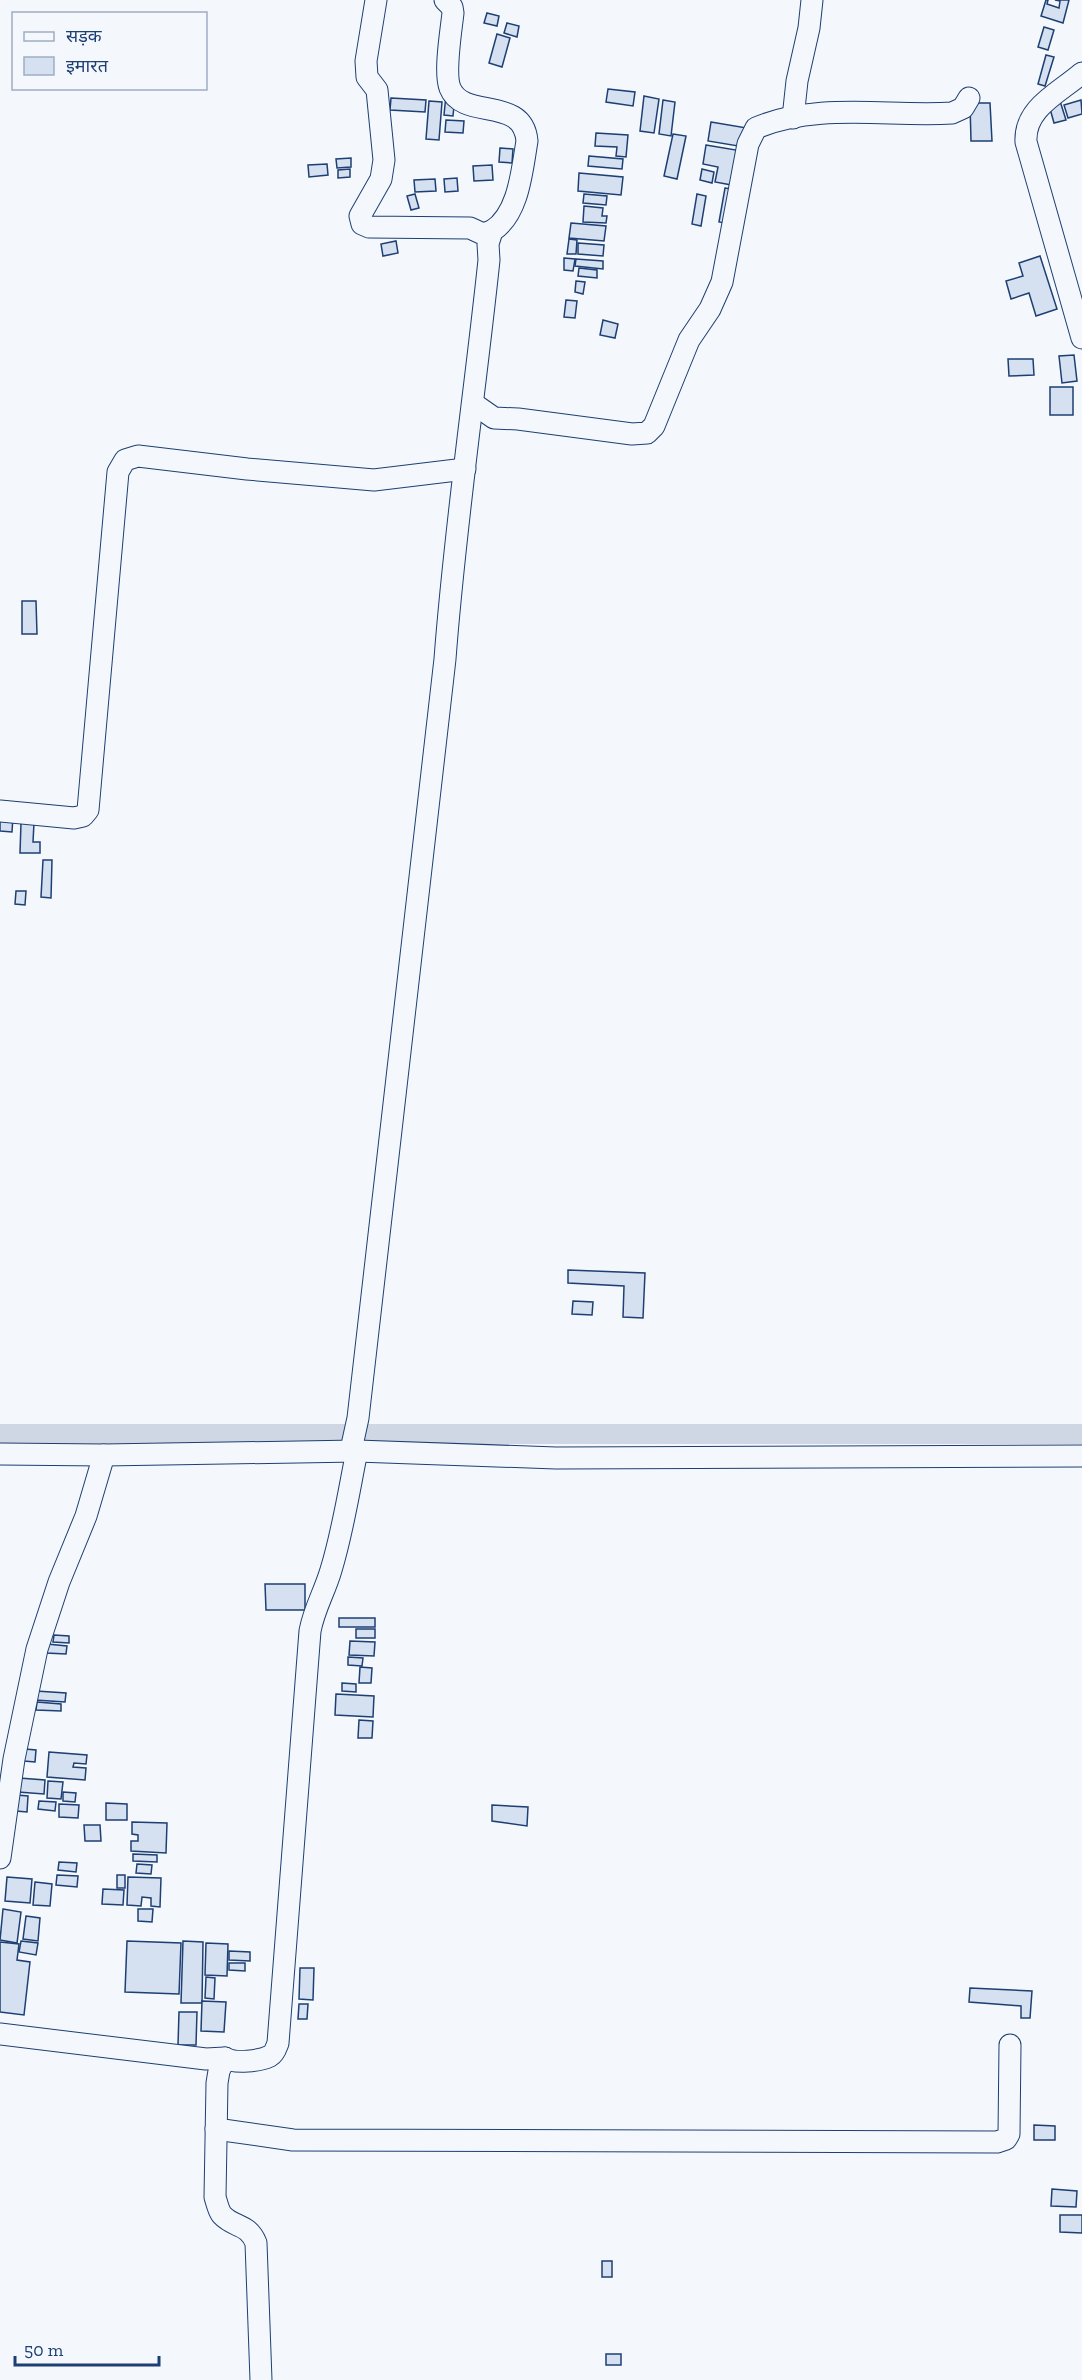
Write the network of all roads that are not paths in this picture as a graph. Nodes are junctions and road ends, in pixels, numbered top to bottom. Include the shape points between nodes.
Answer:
1 (376, 0) edge
2 (445, 0) edge
3 (812, 0) edge
4 (1082, 73) edge
5 (969, 98) dead end
6 (792, 118) junction
7 (492, 231) junction
8 (1082, 338) edge
9 (474, 404) junction
10 (465, 469) junction
11 (0, 811) edge
12 (354, 1450) junction
13 (0, 1454) edge
14 (104, 1455) junction
15 (1082, 1456) edge
16 (0, 1858) edge
17 (0, 2034) edge
18 (1010, 2045) dead end
19 (225, 2058) junction
20 (216, 2130) junction
21 (261, 2380) edge

1 - 7 street via 366,61 367,77 377,90 384,160 381,179 360,216 362,224 470,228 483,234
2 - 7 street via 453,13 448,78 452,92 464,102 515,117 526,133 516,194 501,226
3 - 6 street
4 - 8 street via 1032,115 1026,132
5 - 6 street via 963,108 952,113 843,113
6 - 9 street via 756,128 752,135 722,282 689,340 651,430 632,435 494,418
7 - 9 street
9 - 10 street
10 - 11 street via 374,480 138,456 125,460 118,472 88,810 74,818
10 - 12 street
12 - 14 street
12 - 15 street via 556,1458
12 - 19 street via 338,1546 310,1631 278,2043 268,2057 231,2061
13 - 14 street
14 - 16 street via 37,1649 14,1759
17 - 19 street via 206,2059
18 - 20 street via 1009,2134 997,2142 293,2140
19 - 20 street via 217,2083
20 - 21 street via 215,2196 220,2213 253,2234 256,2243

